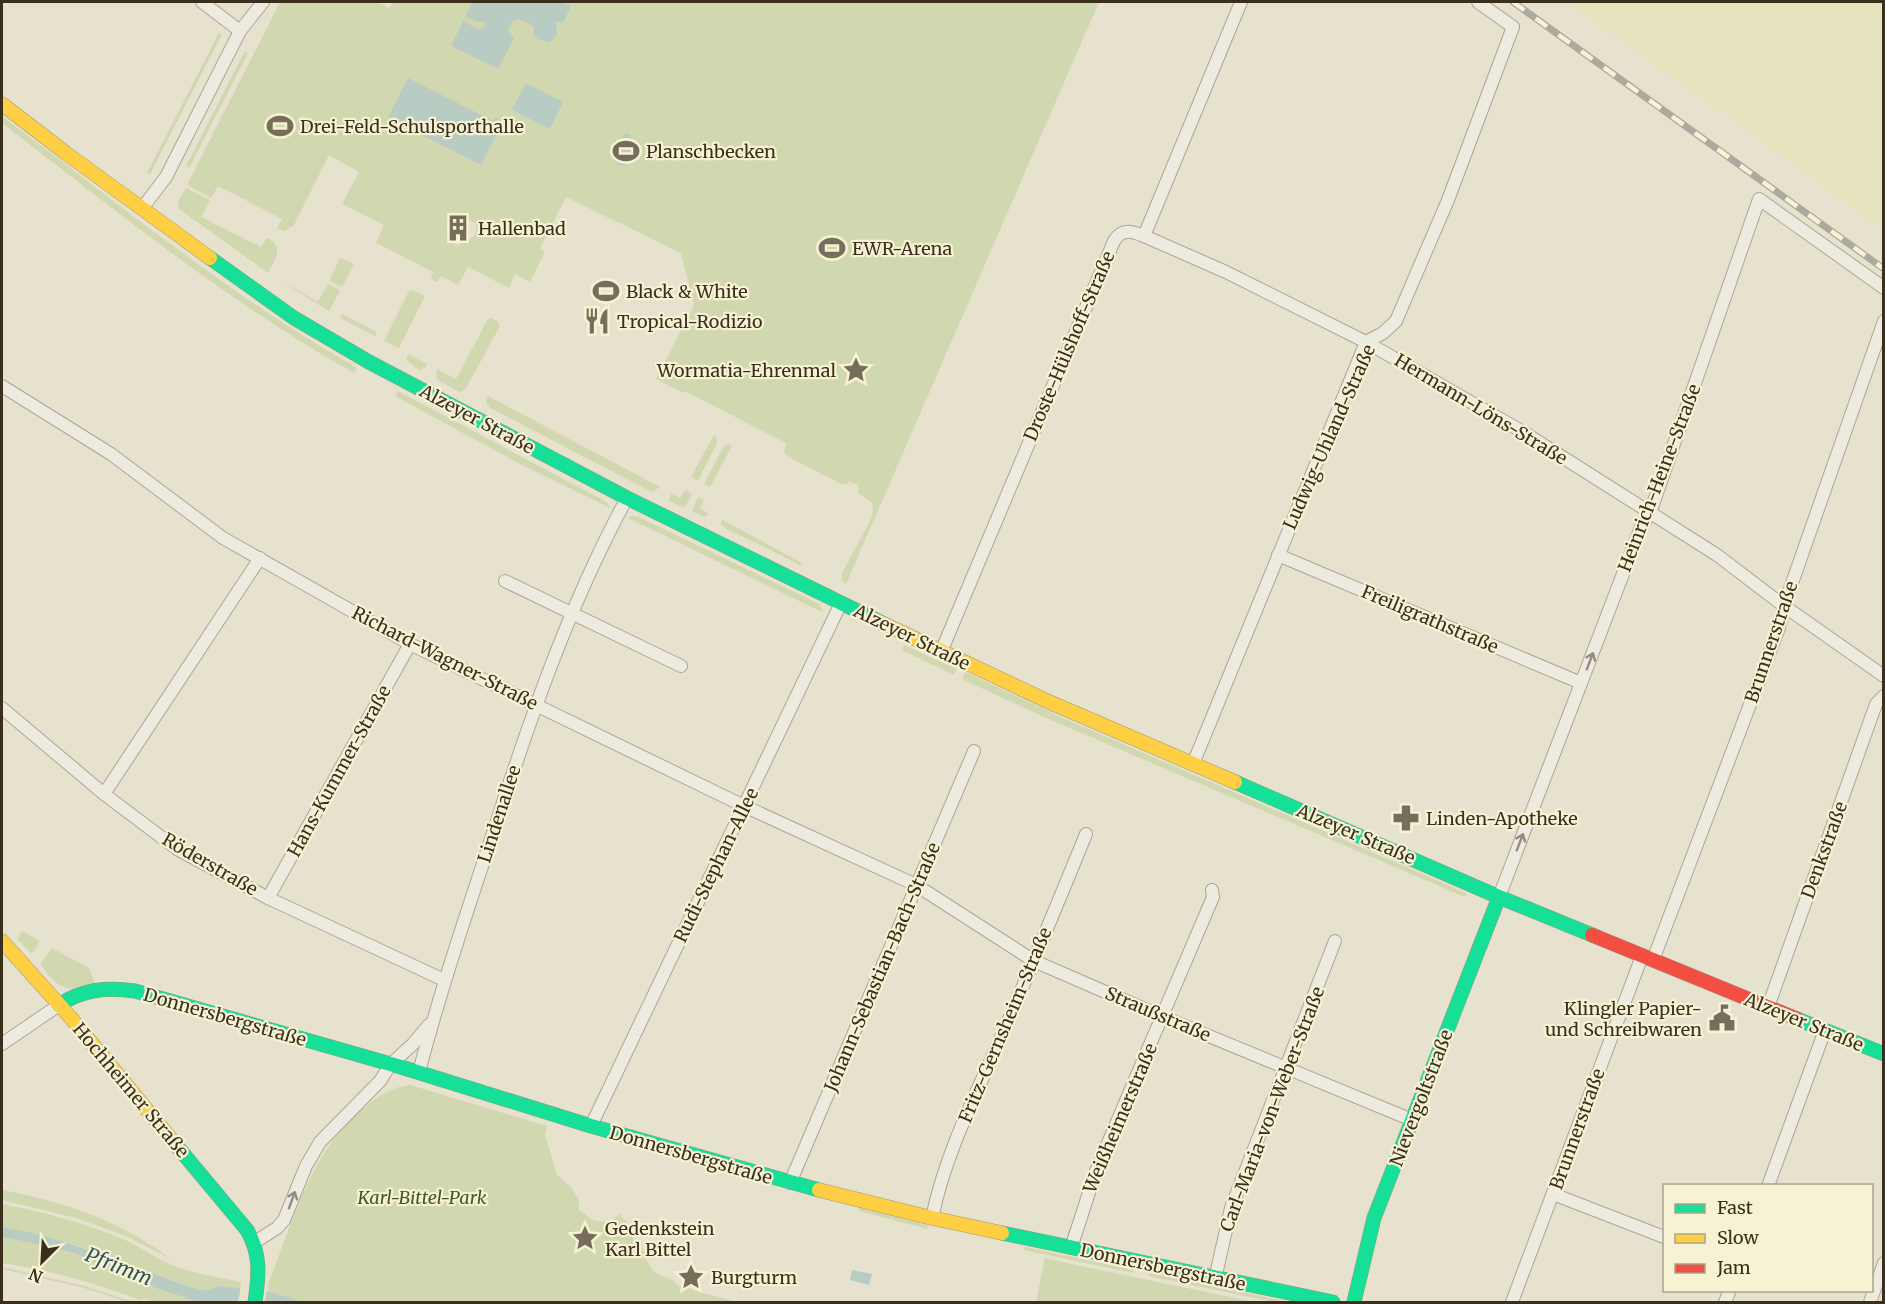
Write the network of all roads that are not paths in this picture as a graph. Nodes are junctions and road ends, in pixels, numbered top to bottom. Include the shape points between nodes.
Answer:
1 (202, 2) edge
2 (262, 2) edge
3 (1241, 2) edge
4 (1478, 2) edge
5 (240, 31) junction
6 (2, 104) edge
7 (143, 207) junction
8 (1144, 236) junction
9 (1884, 288) edge
10 (1884, 321) edge
11 (1366, 342) junction
12 (2, 386) edge
13 (627, 498) junction
14 (1650, 513) junction
15 (1278, 555) junction
16 (260, 558) junction
17 (505, 581) dead end
18 (841, 603) junction
19 (1784, 606) junction
20 (572, 614) junction
21 (410, 644) junction
22 (942, 652) junction
23 (681, 666) dead end
24 (1884, 676) edge
25 (1581, 683) junction
26 (1884, 696) edge
27 (535, 705) junction
28 (2, 708) edge
29 (974, 751) dead end
30 (1193, 764) junction
31 (104, 794) junction
32 (744, 806) junction
33 (1086, 834) dead end
34 (916, 885) junction
35 (1212, 890) dead end
36 (1498, 897) junction
37 (268, 898) junction
38 (1335, 940) dead end
39 (2, 941) edge
40 (1647, 958) junction
41 (1034, 961) junction
42 (444, 980) junction
43 (59, 1005) junction
44 (1768, 1007) junction
45 (434, 1017) junction
46 (1163, 1017) junction
47 (1825, 1030) junction
48 (2, 1044) edge
49 (1884, 1054) edge
50 (391, 1064) junction
51 (1286, 1068) junction
52 (419, 1072) junction
53 (1412, 1120) junction
54 (591, 1126) junction
55 (790, 1183) junction
56 (1768, 1184) edge
57 (1553, 1194) junction
58 (932, 1218) junction
59 (1663, 1236) edge
60 (255, 1242) junction
61 (1071, 1248) junction
62 (1884, 1263) edge
63 (1215, 1279) junction
64 (255, 1302) edge
65 (1333, 1302) edge
66 (1354, 1302) edge
67 (1512, 1302) edge
68 (1870, 1302) edge

1 - 5 street
2 - 5 street
3 - 8 street
4 - 11 street, Ludwig-Uhland-Straße via 1513,27 1448,200 1396,321
5 - 7 street via 166,177
6 - 7 street, Alzeyer Straße
7 - 13 street, Alzeyer Straße via 294,318 369,362
8 - 11 street, Hermann-Löns-Straße
8 - 22 street, Droste-Hülshoff-Straße via 1128,231 1114,241
9 - 14 street, Heinrich-Heine-Straße via 1759,200
10 - 19 street, Brunnerstraße
11 - 14 street, Hermann-Löns-Straße via 1523,432
11 - 15 street, Ludwig-Uhland-Straße
12 - 16 street, Richard-Wagner-Straße via 111,454 224,538
13 - 18 street, Alzeyer Straße
13 - 20 street, Lindenallee
14 - 19 street, Hermann-Löns-Straße via 1717,555
25 -> 14 street, Heinrich-Heine-Straße via 1641,527
15 - 25 street, Freiligrathstraße
15 - 30 street, Ludwig-Uhland-Straße
16 - 21 street, Richard-Wagner-Straße
16 - 31 street
17 - 20 street
18 - 22 street, Alzeyer Straße
18 - 32 street, Rudi-Stephan-Allee
19 - 24 street, Hermann-Löns-Straße
19 - 40 street, Brunnerstraße via 1779,628
20 - 23 street
20 - 27 street, Lindenallee
21 - 27 street, Richard-Wagner-Straße
21 - 37 street, Hans-Kummer-Straße
22 - 30 street, Alzeyer Straße
36 -> 25 street, Heinrich-Heine-Straße
26 - 44 street, Denkstraße via 1876,704
27 - 32 street, Richard-Wagner-Straße
27 - 42 street, Lindenallee
28 - 31 street, Röderstraße
29 - 34 street, Johann-Sebastian-Bach-Straße
30 - 36 street, Alzeyer Straße
31 - 37 street, Röderstraße via 177,849
32 - 34 street, Richard-Wagner-Straße
32 - 54 street, Rudi-Stephan-Allee
33 - 41 street, Fritz-Gernsheim-Straße
34 - 41 street, Straußstraße
34 - 55 street, Johann-Sebastian-Bach-Straße
35 - 46 street, Weißheimerstraße via 1213,897
36 - 40 street, Alzeyer Straße
36 - 53 street, Nievergoltstraße
37 - 42 street, Röderstraße
38 - 51 street, Carl-Maria-von-Weber-Straße
39 - 43 street, Hochheimer Straße
40 - 44 street, Alzeyer Straße
40 - 57 street, Brunnerstraße
41 - 46 street, Straußstraße
41 - 58 street, Fritz-Gernsheim-Straße via 957,1138
42 - 45 street, Lindenallee
43 - 48 street
43 - 50 street, Donnersbergstraße via 82,993 117,988
43 - 60 street, Hochheimer Straße
44 - 47 street, Alzeyer Straße
45 - 50 street, Lindenallee
45 - 52 street, Lindenallee
46 - 51 street, Straußstraße
46 - 61 street, Weißheimerstraße via 1096,1171
47 - 49 street, Alzeyer Straße
47 - 56 street
50 - 52 street, Donnersbergstraße
60 -> 50 street, Lindenallee via 284,1220 320,1142 380,1081
51 - 53 street, Straußstraße
51 - 63 street, Carl-Maria-von-Weber-Straße via 1231,1208
52 - 54 street, Donnersbergstraße
53 - 66 street, Nievergoltstraße via 1374,1218
54 - 55 street, Donnersbergstraße
55 - 58 street, Donnersbergstraße
57 - 59 street
57 - 67 street, Brunnerstraße
58 - 61 street, Donnersbergstraße
60 - 64 street via 260,1265
61 - 63 street, Donnersbergstraße
62 - 68 street
63 - 65 street, Donnersbergstraße

